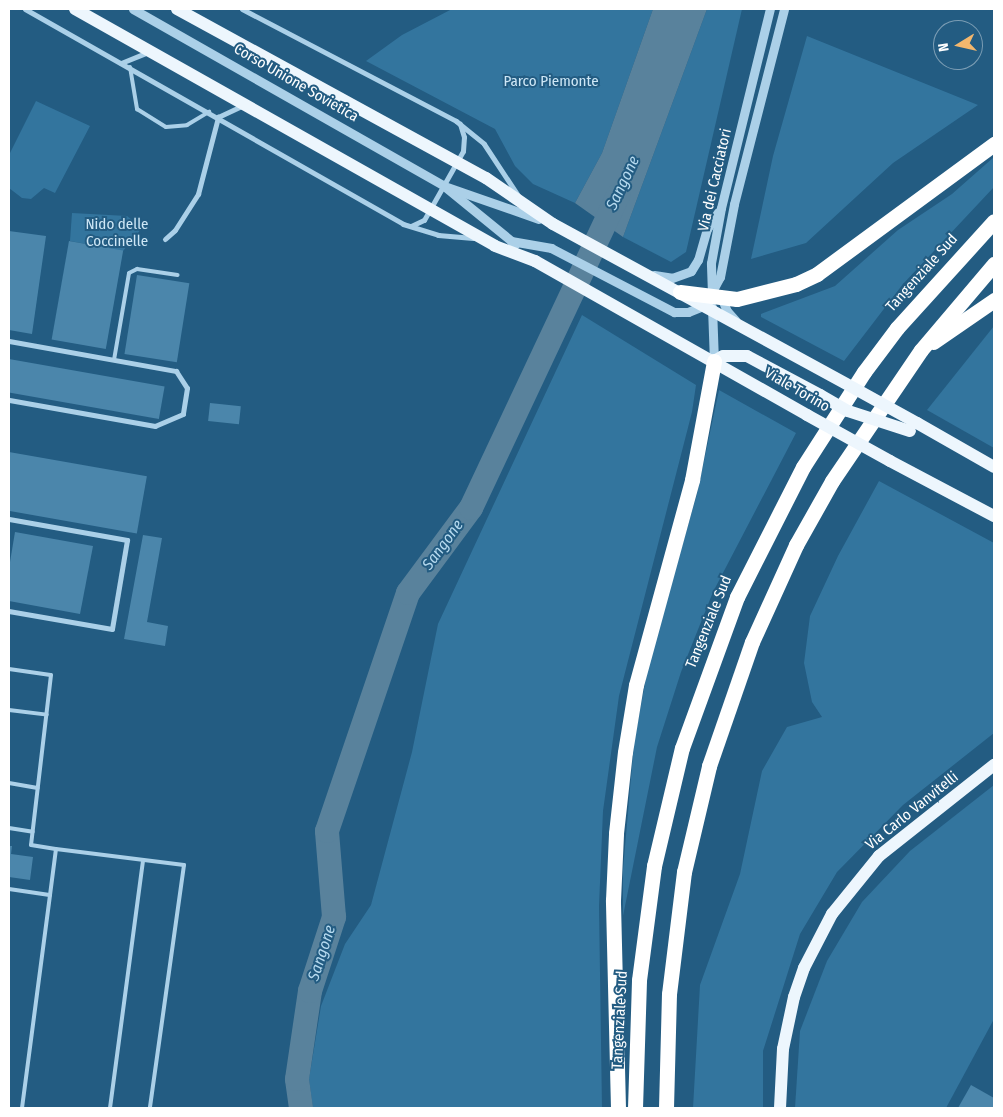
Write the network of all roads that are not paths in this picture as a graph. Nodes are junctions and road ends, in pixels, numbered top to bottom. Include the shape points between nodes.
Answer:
1 (25, 9) edge
2 (75, 9) edge
3 (133, 9) edge
4 (177, 9) edge
5 (242, 9) edge
6 (770, 9) edge
7 (784, 9) edge
8 (151, 50) junction
9 (121, 63) junction
10 (130, 68) junction
11 (247, 104) junction
12 (209, 112) junction
13 (218, 117) junction
14 (460, 124) junction
15 (994, 144) edge
16 (456, 162) junction
17 (444, 186) junction
18 (522, 204) junction
19 (721, 208) junction
20 (430, 209) junction
21 (994, 221) edge
22 (553, 224) junction
23 (408, 226) junction
24 (165, 239) dead end
25 (484, 239) junction
26 (511, 241) junction
27 (540, 264) junction
28 (994, 264) edge
29 (645, 274) junction
30 (178, 275) dead end
31 (680, 292) joint
32 (994, 300) edge
33 (712, 303) junction
34 (9, 340) edge
35 (921, 350) junction
36 (114, 360) junction
37 (714, 362) junction
38 (9, 400) edge
39 (914, 427) junction
40 (994, 467) edge
41 (994, 516) edge
42 (9, 519) edge
43 (9, 611) edge
44 (9, 669) edge
45 (9, 710) edge
46 (47, 715) junction
47 (994, 765) edge
48 (9, 783) edge
49 (38, 788) junction
50 (9, 828) edge
51 (33, 832) junction
52 (56, 849) junction
53 (143, 860) junction
54 (9, 889) edge
55 (50, 895) junction
56 (22, 1108) edge
57 (110, 1108) edge
58 (150, 1108) edge
59 (618, 1108) edge
60 (635, 1108) edge
61 (666, 1108) edge
62 (780, 1108) edge

1 - 9 street
2 - 8 main road
3 - 17 street, Corso Unione Sovietica
4 - 16 main road, Corso Unione Sovietica
5 - 14 street, Corso Unione Sovietica
6 - 19 street, Via dei Cacciatori
7 - 33 street, Via dei Cacciatori
8 - 9 street
8 - 11 main road
9 - 10 street
10 - 12 street
10 - 12 lane via 137,109 166,127 187,125
11 - 13 street
11 - 20 main road
12 - 13 street
13 - 23 street
13 - 24 street via 198,194 175,230
14 - 16 street via 464,144
14 - 18 street, Corso Unione Sovietica via 484,144
15 - 33 highway via 817,274 796,284 748,298
16 - 17 street
16 - 18 main road, Corso Unione Sovietica via 486,178
17 - 20 street
17 - 22 street
17 - 26 street
18 - 22 main road, Corso Unione Sovietica
19 - 29 street via 707,229 698,260 691,271 672,278
19 - 33 street, Via dei Cacciatori via 710,263
20 - 23 street via 418,225
20 - 25 main road
21 - 60 highway, Tangenziale Sud via 897,328 864,372 803,467 737,597 682,748 654,866 639,980
22 - 29 main road, Corso Unione Sovietica
23 - 25 street via 438,235
25 - 27 main road
26 - 27 street
26 - 33 street via 550,248 674,312 688,312
27 - 37 main road, Viale Torino
28 - 35 highway
29 - 31 main road
30 - 36 lane via 136,268 129,273
31 - 33 highway
32 - 35 highway
33 - 37 street, Via dei Cacciatori
33 - 39 main road, Viale Torino, bridge via 742,326 833,376
34 - 36 street
35 - 61 highway via 832,480 796,545 752,642 730,702 709,766 684,872 670,994
36 - 38 street via 176,371 187,388 183,414 155,426
37 - 39 main road, bridge via 724,356 747,356 847,410
37 - 41 main road, Viale Torino, bridge
37 - 59 highway via 692,480 638,676 625,752 616,832 613,900
39 - 40 main road, Viale Torino via 943,438
42 - 43 street via 127,540 112,629
44 - 46 lane via 51,675
45 - 46 lane
46 - 49 lane
47 - 62 main road, Via Carlo Vanvitelli via 879,856 832,914 804,968 794,997 782,1049
48 - 49 lane
49 - 51 lane
50 - 51 lane
51 - 52 lane via 31,845
52 - 53 lane
52 - 55 lane
53 - 57 lane
53 - 58 lane via 184,865
54 - 55 lane
55 - 56 lane

